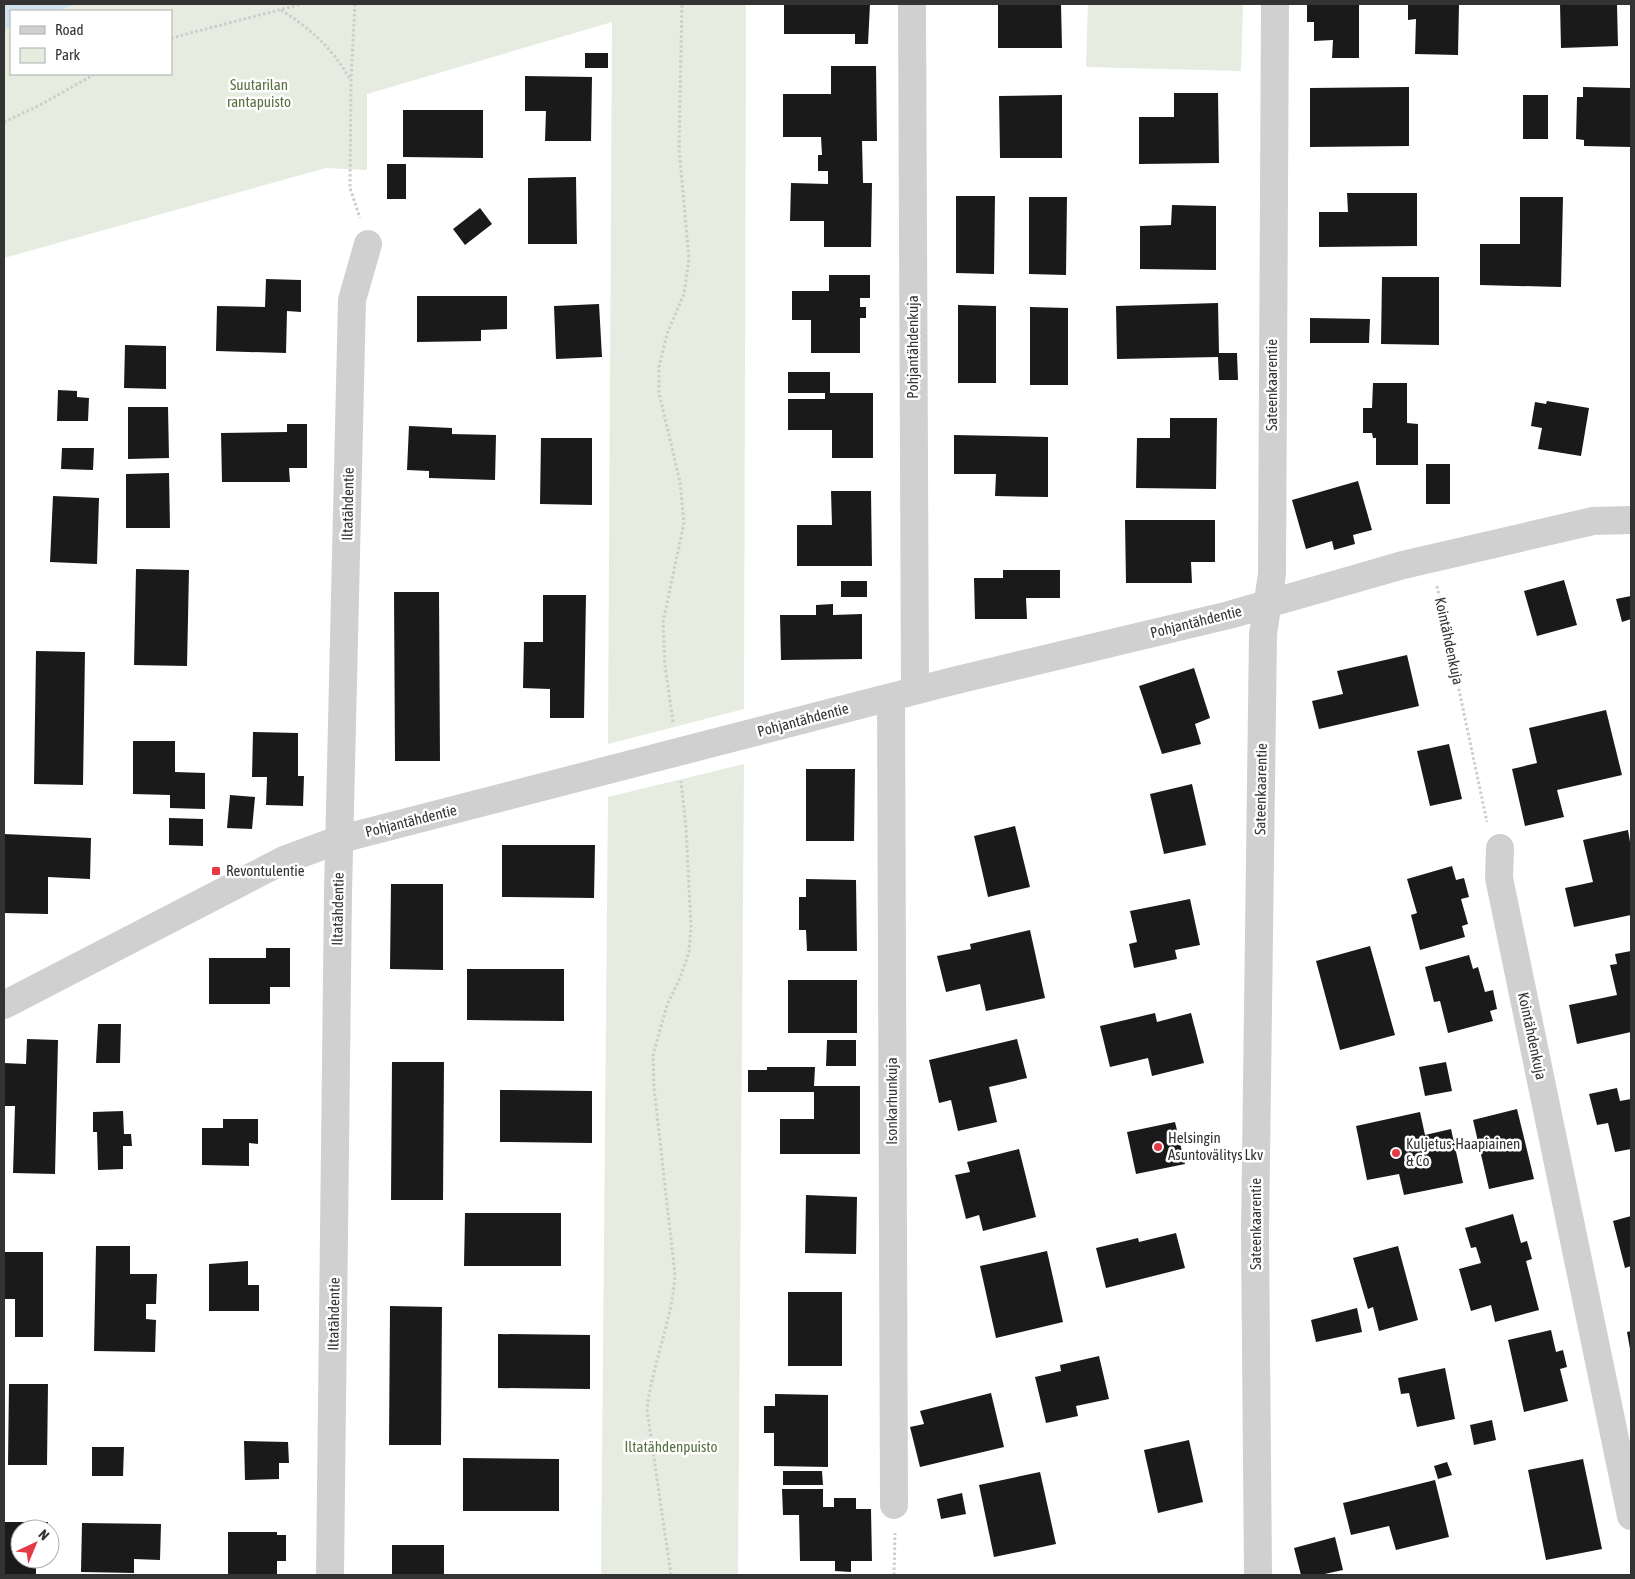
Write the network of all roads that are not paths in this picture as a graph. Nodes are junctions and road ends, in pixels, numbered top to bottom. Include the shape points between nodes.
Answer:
1 (912, 4) edge
2 (1274, 4) edge
3 (368, 244) road end
4 (1631, 520) edge
5 (1266, 604) junction
6 (903, 694) junction
7 (341, 839) junction
8 (1500, 848) road end
9 (4, 1005) edge
10 (894, 1505) road end
11 (1631, 1516) edge
12 (330, 1575) edge
13 (1258, 1575) edge

1 - 6 street, Pohjantähdenkuja
2 - 5 street, Sateenkaarentie via 1272,574
3 - 7 street, Iltatähdentie via 352,300
4 - 5 street, Pohjantähdentie via 1593,522 1431,558
5 - 6 street, Pohjantähdentie
5 - 13 street, Sateenkaarentie via 1255,1234
6 - 7 street, Pohjantähdentie
6 - 10 street, Isonkarhunkuja
7 - 9 street, Pohjantähdentie via 284,860
7 - 12 street, Iltatähdentie
8 - 11 street, Kointähdenkuja via 1499,878

